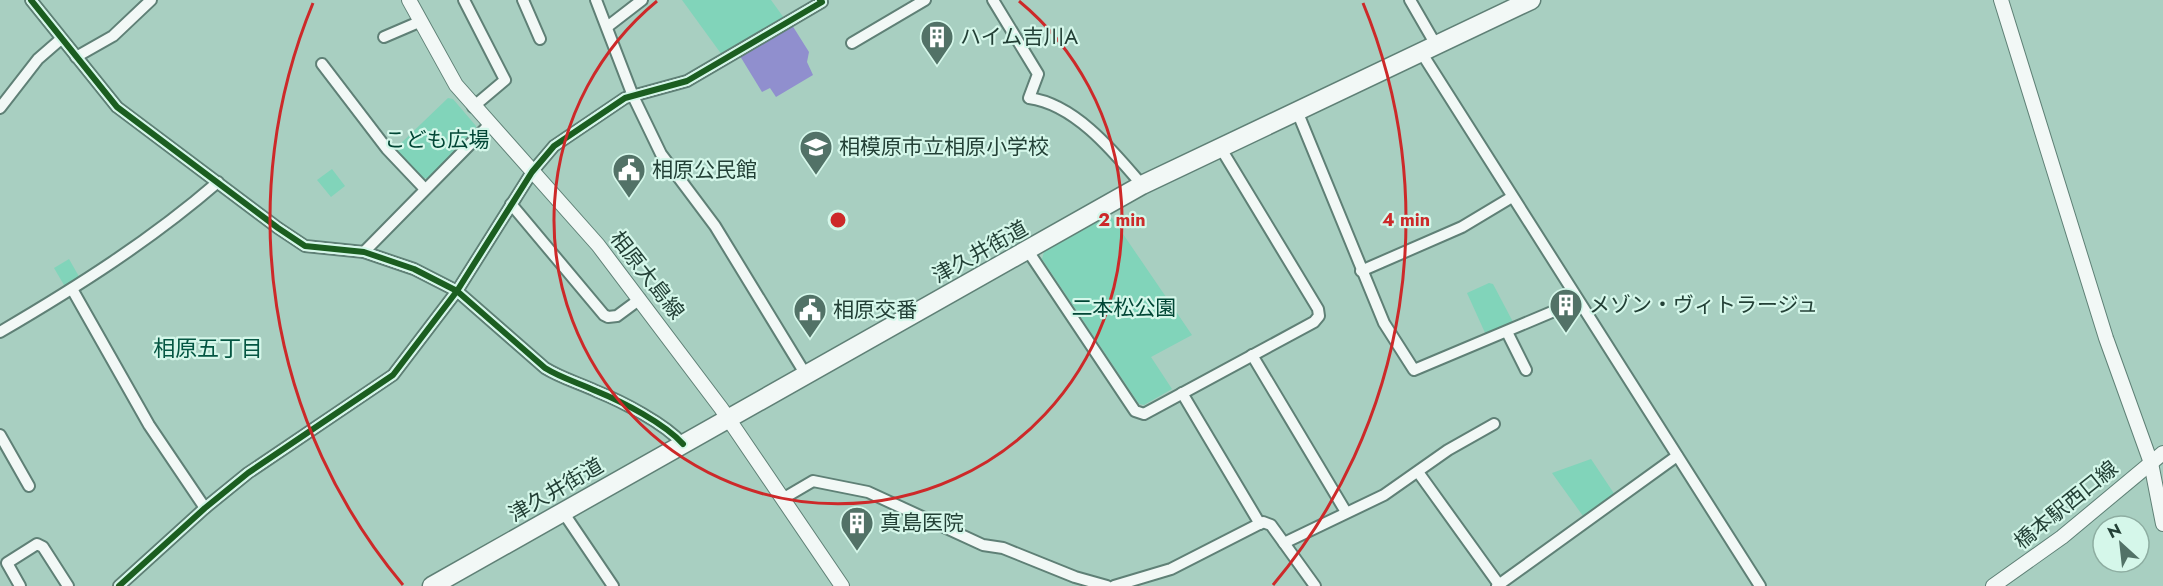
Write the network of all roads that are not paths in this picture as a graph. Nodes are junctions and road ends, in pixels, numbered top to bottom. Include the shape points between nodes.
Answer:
1 (31, 0) edge
2 (151, 0) edge
3 (409, 0) edge
4 (464, 0) edge
5 (523, 0) edge
6 (596, 0) edge
7 (642, 0) edge
8 (820, 0) edge
9 (993, 0) edge
10 (1410, 0) edge
11 (1531, 0) edge
12 (2001, 0) edge
13 (920, 1) edge
14 (419, 22) junction
15 (607, 27) junction
16 (384, 37) dead end
17 (61, 39) junction
18 (540, 39) dead end
19 (852, 43) dead end
20 (1429, 48) junction
21 (76, 57) junction
22 (322, 64) dead end
23 (633, 96) junction
24 (473, 107) junction
25 (0, 108) edge
26 (1297, 111) junction
27 (489, 125) junction
28 (1220, 147) junction
29 (532, 172) junction
30 (218, 182) junction
31 (1143, 185) junction
32 (424, 188) junction
33 (1512, 197) junction
34 (511, 204) junction
35 (1028, 251) junction
36 (364, 252) junction
37 (1361, 271) junction
38 (72, 290) junction
39 (457, 291) junction
40 (640, 299) junction
41 (1578, 301) junction
42 (0, 332) edge
43 (1507, 332) junction
44 (1252, 355) junction
45 (1526, 370) dead end
46 (806, 375) junction
47 (1182, 393) junction
48 (729, 418) junction
49 (1494, 424) dead end
50 (0, 435) edge
51 (683, 444) junction
52 (2163, 453) edge
53 (1677, 456) junction
54 (2151, 463) junction
55 (1418, 472) junction
56 (29, 486) dead end
57 (784, 498) junction
58 (205, 508) junction
59 (563, 512) junction
60 (1346, 512) junction
61 (1260, 524) junction
62 (2163, 524) edge
63 (1284, 543) junction
64 (1127, 584) edge
65 (20, 586) edge
66 (68, 586) edge
67 (119, 586) edge
68 (432, 586) edge
69 (613, 586) edge
70 (842, 586) edge
71 (1107, 586) edge
72 (1114, 586) edge
73 (1315, 586) edge
74 (1498, 586) edge
75 (1760, 586) edge
76 (1993, 586) edge

1 - 17 street
2 - 21 street via 113,36
3 - 14 street, 相原大島線
4 - 24 street via 505,80
5 - 18 street
6 - 15 street
7 - 15 street
8 - 23 street via 687,81
9 - 31 street via 1038,74 1029,98 1048,103 1096,133
10 - 20 street
11 - 20 highway, 津久井街道
12 - 54 street via 2106,338
13 - 19 street
14 - 16 street
14 - 24 street, 相原大島線
15 - 23 street
17 - 21 street
17 - 25 street via 38,59
20 - 26 highway, 津久井街道
20 - 33 street
21 - 30 street via 117,107
22 - 32 street via 387,149
23 - 29 street via 614,104 554,146
23 - 46 street via 661,154 715,226
24 - 27 street, 相原大島線
26 - 28 highway, 津久井街道
26 - 37 street
27 - 29 street, 相原大島線
27 - 32 street
28 - 31 highway, 津久井街道
28 - 44 street via 1319,311 1314,322
29 - 34 street
29 - 40 street, 相原大島線
30 - 36 street via 305,246
30 - 38 street via 171,223
31 - 35 highway, 津久井街道
32 - 36 street
33 - 37 street via 1462,227
33 - 41 street
34 - 39 street
34 - 40 street via 608,318
35 - 46 highway, 津久井街道
35 - 47 street via 1135,411 1144,414
36 - 39 street
37 - 43 street via 1384,323 1414,370
38 - 42 street
38 - 58 street via 149,425
39 - 51 street via 545,368 599,392 674,434
39 - 58 street via 393,375 293,440
40 - 48 street, 相原大島線
41 - 43 street
41 - 53 street
43 - 45 street
44 - 47 street
44 - 60 street
46 - 48 highway, 津久井街道
47 - 61 street
48 - 51 highway, 津久井街道
48 - 57 street, 相原大島線
49 - 55 street
50 - 56 street
51 - 59 highway, 津久井街道
52 - 54 street, 橋本駅西口線
53 - 74 street
53 - 75 street
54 - 62 street
54 - 76 street, 橋本駅西口線 via 2039,555
55 - 60 street via 1384,495
55 - 74 street
57 - 70 street, 相原大島線
57 - 71 street via 813,481 854,488 982,546 1003,548
58 - 67 street
59 - 68 highway, 津久井街道
59 - 69 street
60 - 63 street
61 - 63 street via 1271,525
61 - 64 street via 1171,569
63 - 73 street
64 - 72 street
65 - 66 street via 7,563 37,544 43,547

